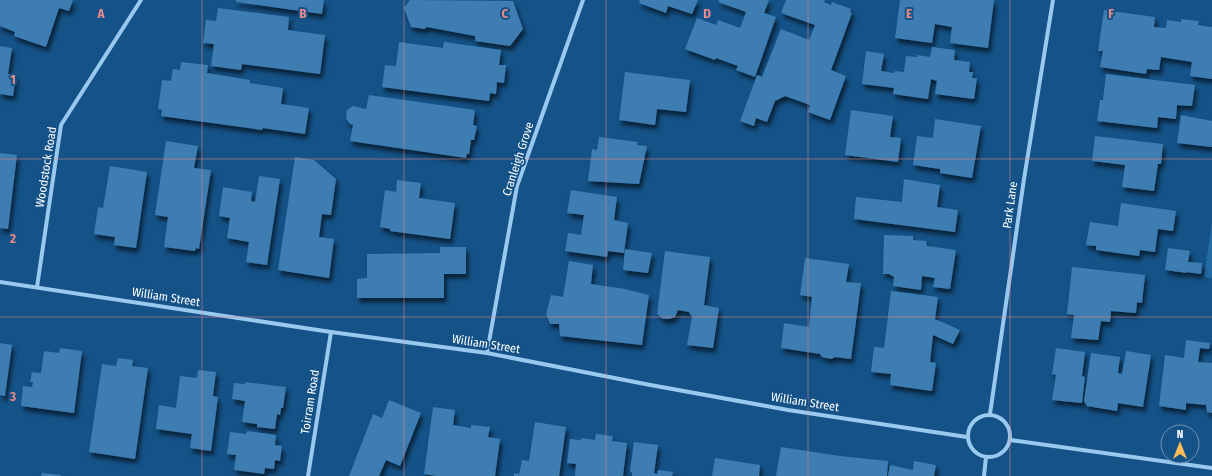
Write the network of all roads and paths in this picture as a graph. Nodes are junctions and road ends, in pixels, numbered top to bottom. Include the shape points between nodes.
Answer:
1 (141, 0) edge
2 (584, 0) edge
3 (1053, 0) edge
4 (0, 282) edge
5 (37, 287) junction
6 (331, 332) junction
7 (487, 353) junction
8 (990, 414) junction
9 (967, 437) junction
10 (1010, 440) junction
11 (986, 457) junction
12 (1212, 468) edge
13 (308, 476) edge
14 (984, 476) edge

1 - 5 street, Woodstock Road via 62,125
2 - 7 street, Cranleigh Grove via 517,186
3 - 8 street, Park Lane
4 - 5 street, William Street
5 - 6 street, William Street
6 - 7 street, William Street
6 - 13 street, Toirram Road
7 - 9 street, William Street via 788,410
8 - 9 street via 975,419 970,425
8 - 10 street via 1004,420 1008,426
9 - 11 street via 973,451
10 - 11 street via 1003,452
10 - 12 street
11 - 14 street

